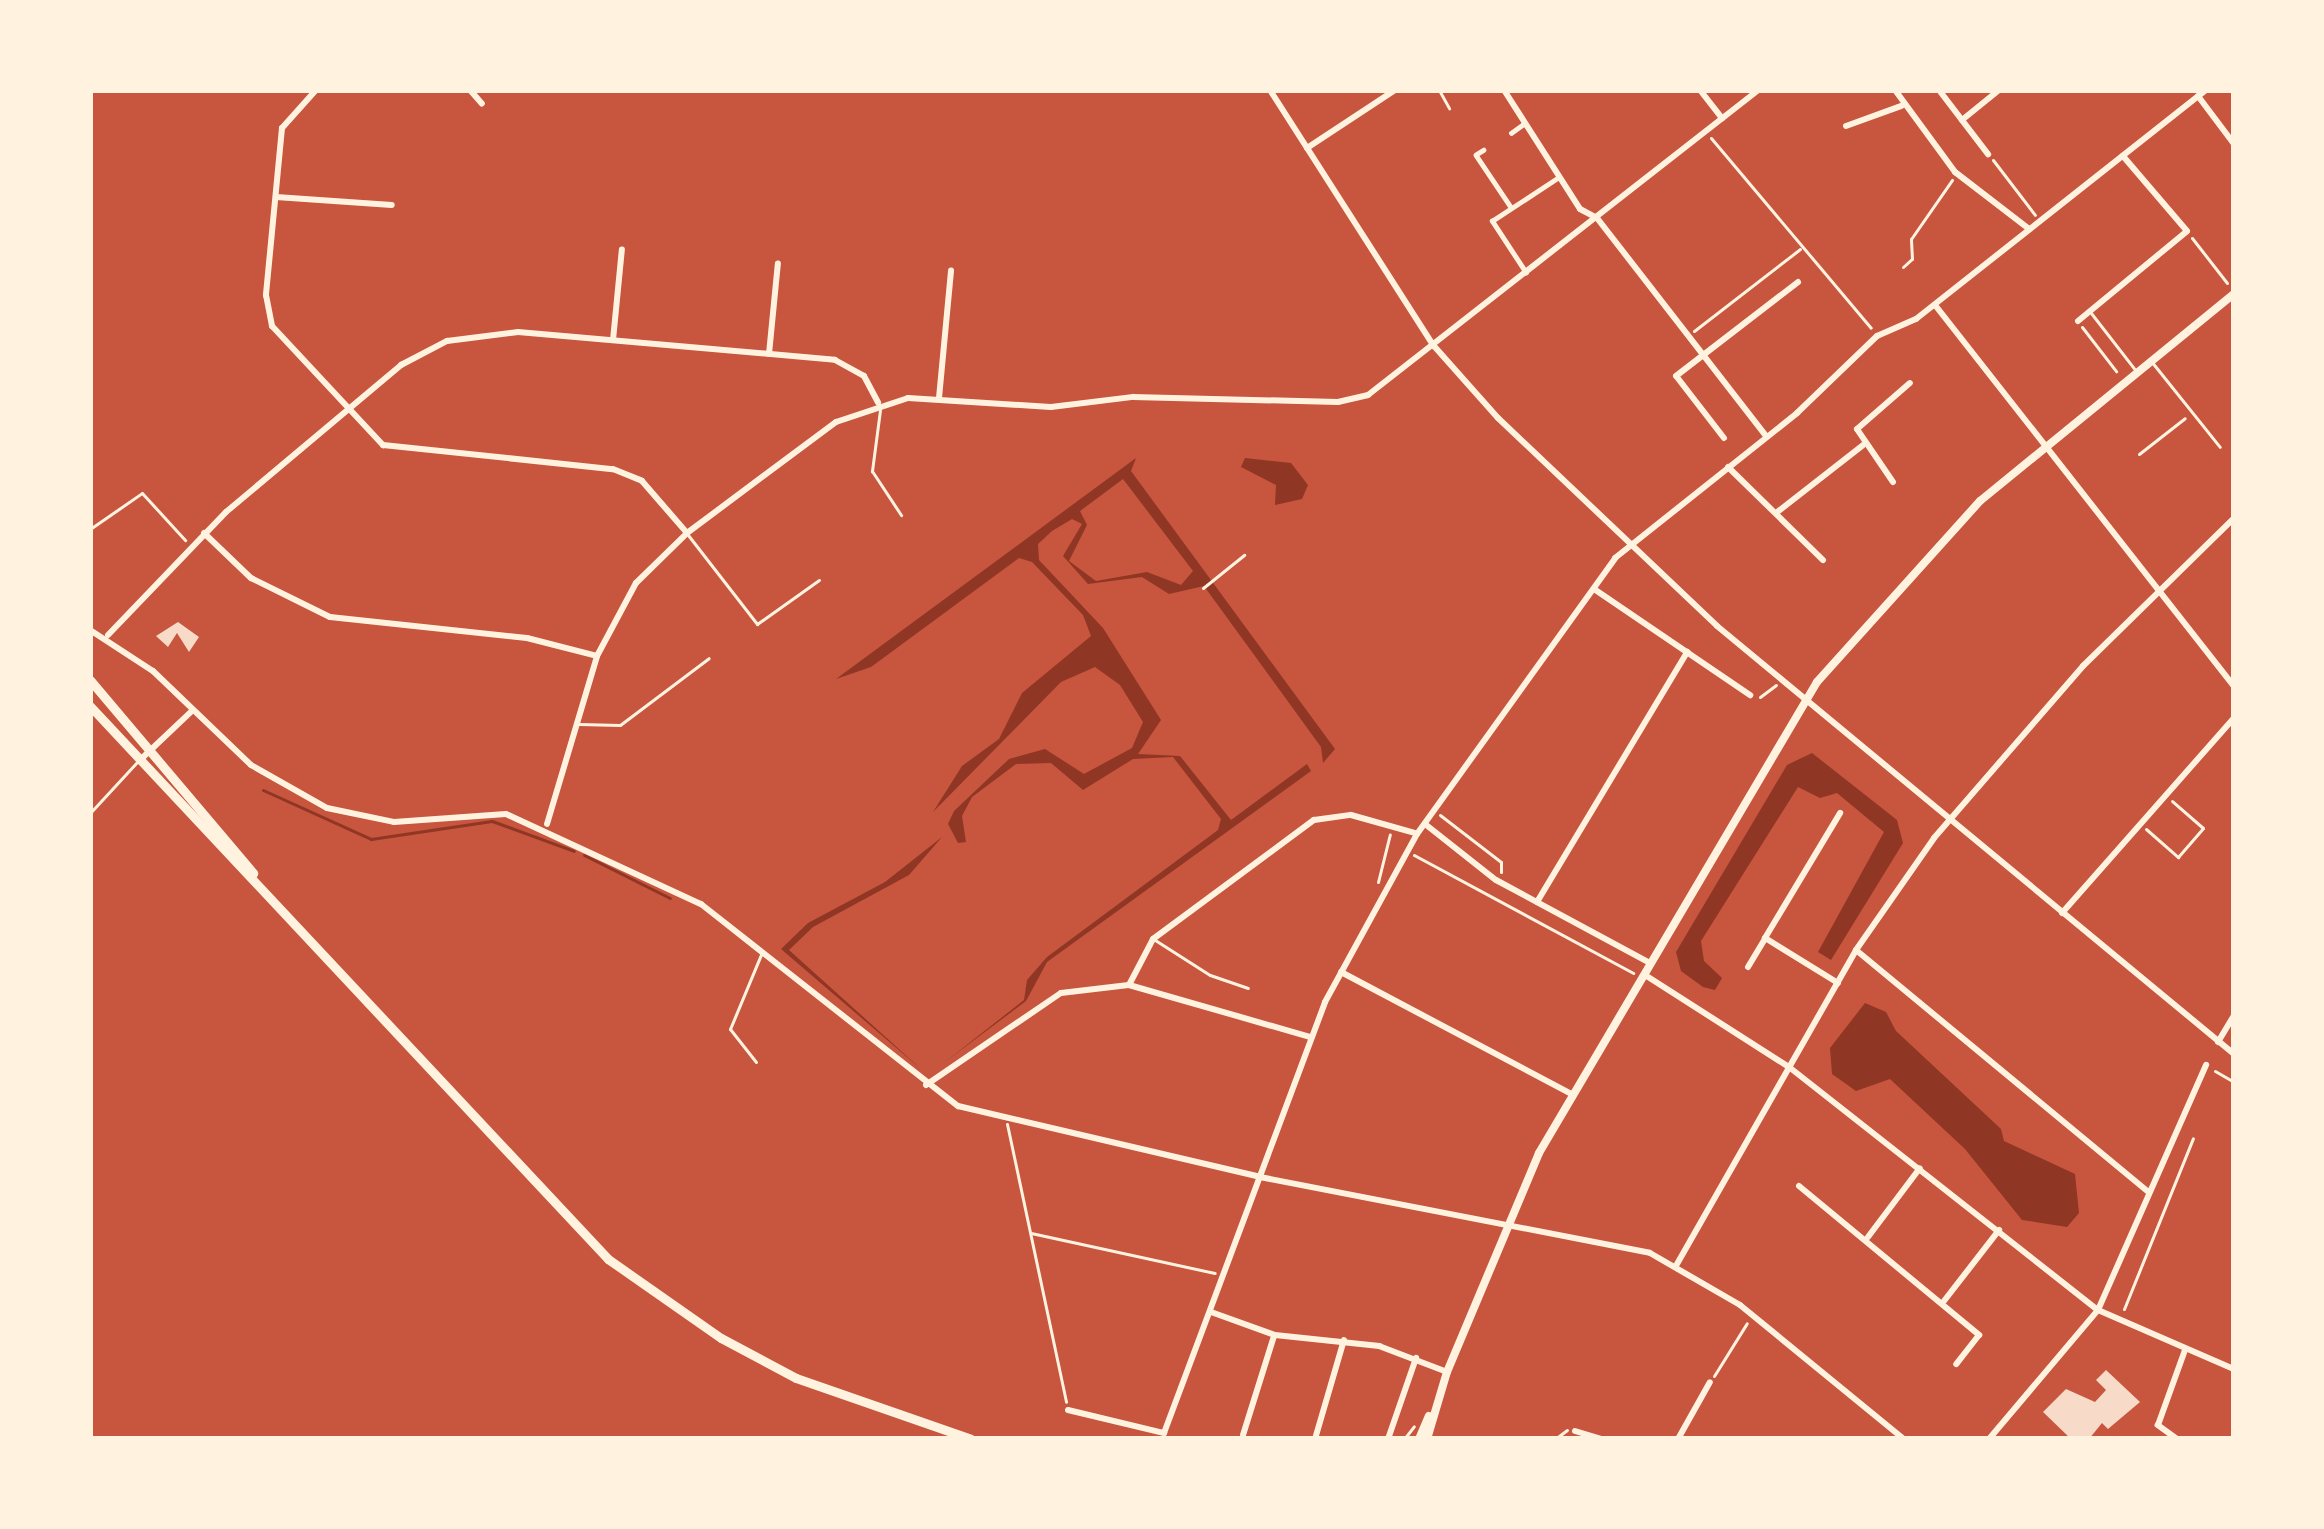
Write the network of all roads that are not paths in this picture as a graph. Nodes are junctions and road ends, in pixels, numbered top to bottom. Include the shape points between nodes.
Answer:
1 (316, 90) edge
2 (470, 90) edge
3 (1270, 90) edge
4 (1395, 90) edge
5 (1504, 90) edge
6 (1700, 90) edge
7 (1758, 90) edge
8 (1895, 90) edge
9 (1939, 90) edge
10 (1999, 90) edge
11 (2206, 90) edge
12 (2198, 96) junction
13 (482, 104) dead end
14 (1901, 106) junction
15 (1722, 118) junction
16 (1962, 120) junction
17 (1525, 123) junction
18 (1846, 126) dead end
19 (1511, 133) dead end
20 (2234, 144) edge
21 (1307, 148) junction
22 (1484, 150) dead end
23 (1988, 154) road end
24 (2123, 155) junction
25 (1559, 177) junction
26 (276, 197) junction
27 (392, 205) dead end
28 (1511, 208) junction
29 (1597, 218) junction
30 (2029, 229) junction
31 (622, 249) dead end
32 (778, 262) dead end
33 (951, 271) dead end
34 (1526, 273) junction
35 (1798, 282) dead end
36 (2233, 298) edge
37 (1935, 304) junction
38 (2090, 311) junction
39 (2078, 321) road end
40 (613, 340) junction
41 (1434, 346) junction
42 (769, 354) junction
43 (1702, 354) junction
44 (2150, 360) junction
45 (2136, 370) junction
46 (1910, 383) dead end
47 (939, 398) junction
48 (878, 402) junction
49 (350, 412) junction
50 (1766, 436) junction
51 (1724, 438) dead end
52 (2044, 443) junction
53 (1863, 445) junction
54 (2220, 447) dead end
55 (1728, 467) junction
56 (1893, 482) dead end
57 (1775, 514) junction
58 (901, 515) dead end
59 (2234, 518) edge
60 (203, 533) junction
61 (687, 533) junction
62 (1630, 544) junction
63 (1823, 560) dead end
64 (819, 580) dead end
65 (1593, 589) junction
66 (2158, 591) junction
67 (90, 630) edge
68 (108, 635) junction
69 (1687, 652) junction
70 (597, 656) junction
71 (709, 658) dead end
72 (90, 680) edge
73 (2234, 686) edge
74 (1750, 695) road end
75 (1805, 700) junction
76 (90, 706) edge
77 (193, 710) junction
78 (2234, 718) edge
79 (578, 723) junction
80 (151, 749) junction
81 (139, 761) junction
82 (1840, 812) dead end
83 (90, 813) edge
84 (1948, 821) junction
85 (1425, 824) junction
86 (547, 826) junction
87 (1417, 834) junction
88 (260, 882) junction
89 (1537, 902) junction
90 (2061, 914) junction
91 (1765, 938) junction
92 (1153, 940) junction
93 (764, 950) junction
94 (1856, 950) junction
95 (1648, 962) junction
96 (1748, 967) dead end
97 (1341, 972) junction
98 (1641, 975) junction
99 (1838, 983) junction
100 (1129, 985) junction
101 (1249, 988) dead end
102 (2234, 1015) edge
103 (1310, 1037) junction
104 (2218, 1042) junction
105 (2234, 1054) edge
106 (756, 1062) dead end
107 (2206, 1065) road end
108 (1789, 1067) junction
109 (926, 1085) junction
110 (1570, 1094) junction
111 (1920, 1168) junction
112 (1259, 1177) junction
113 (1799, 1186) dead end
114 (2147, 1191) junction
115 (1506, 1229) junction
116 (1999, 1230) junction
117 (1867, 1238) junction
118 (1677, 1264) junction
119 (1944, 1301) junction
120 (2098, 1310) junction
121 (1211, 1312) junction
122 (1275, 1335) junction
123 (1344, 1340) junction
124 (2185, 1350) junction
125 (1416, 1358) junction
126 (1956, 1364) dead end
127 (2234, 1370) edge
128 (1447, 1372) junction
129 (1710, 1382) road end
130 (1068, 1411) road end
131 (1575, 1431) road end
132 (1243, 1435) dead end
133 (971, 1439) edge
134 (1315, 1439) edge
135 (1388, 1439) edge
136 (1423, 1439) edge
137 (1601, 1439) edge
138 (1678, 1439) edge
139 (1904, 1439) edge
140 (1989, 1439) edge
141 (2177, 1439) edge

1 - 26 street via 284,121
2 - 13 street
3 - 21 street
4 - 21 street
5 - 17 street
6 - 15 street
7 - 15 street
8 - 14 street
9 - 16 street
10 - 16 street
11 - 12 street
12 - 20 street
12 - 24 street
14 - 18 street
14 - 30 street via 1957,174
15 - 29 street
16 - 23 street
17 - 19 street
17 - 25 street
21 - 41 street
22 - 28 street via 1476,155
24 - 30 street
24 - 38 street via 2187,231
25 - 28 street
25 - 29 street via 1580,209
26 - 27 street
26 - 49 street via 268,317
28 - 34 street via 1492,221
29 - 34 street
29 - 43 street
30 - 37 street
31 - 40 street
32 - 42 street
33 - 47 street
34 - 41 street
35 - 43 street
36 - 44 street
37 - 50 street via 1877,336
37 - 52 street
38 - 39 street
38 - 45 lane
40 - 42 street
40 - 49 street via 464,336 416,356
41 - 47 street via 1377,390 1338,402 1133,397 1051,407
41 - 62 street
42 - 48 street via 847,364
43 - 50 street
43 - 51 street via 1676,376
44 - 45 street
44 - 54 lane
45 - 52 street
46 - 53 street via 1861,421
47 - 48 street
48 - 58 lane via 872,471
48 - 61 street via 836,422
49 - 60 street
49 - 61 street via 391,448 628,473
50 - 55 street
52 - 66 street
52 - 75 street via 1904,578
53 - 56 street
53 - 57 street
55 - 57 street
55 - 62 street
57 - 63 street
59 - 66 street
60 - 68 street
60 - 70 street via 250,578 330,617 527,638
61 - 64 lane via 757,624
61 - 70 street via 636,584
62 - 65 street
62 - 75 street
65 - 69 street
65 - 85 street
66 - 73 street
66 - 84 street
67 - 68 street
68 - 77 street
69 - 74 street
69 - 89 street
70 - 79 street
71 - 79 lane via 620,725
72 - 80 main road
75 - 84 street
75 - 95 street
76 - 81 main road
77 - 80 street
77 - 86 street via 251,765 327,808 394,822 482,812
78 - 90 street
79 - 86 street
80 - 81 street
80 - 88 main road
81 - 83 lane
81 - 88 main road
82 - 91 street
84 - 90 street
84 - 94 street
85 - 87 street
85 - 89 street
86 - 93 street via 701,904
87 - 92 street via 1351,815 1314,820
87 - 97 street
88 - 133 main road via 509,1162 608,1258 721,1338 796,1378
89 - 95 street
90 - 104 street
91 - 96 street
91 - 99 street
92 - 100 street
92 - 101 lane
93 - 106 lane via 749,969 747,1002 730,1029
93 - 109 street
94 - 99 street
94 - 114 street
95 - 98 street
97 - 103 street
97 - 110 street
98 - 108 street
98 - 110 street
99 - 108 street
100 - 103 street
100 - 109 street via 1050,996
102 - 104 street
103 - 112 street
104 - 105 street
107 - 114 street via 2163,1176
108 - 111 street
108 - 118 street
109 - 112 street via 1007,1122
110 - 115 street
111 - 116 street
111 - 117 street
112 - 115 street
112 - 121 street
113 - 117 street
114 - 120 street
115 - 118 street
115 - 128 street
116 - 119 street
116 - 120 street
117 - 119 street
118 - 139 street via 1753,1314
119 - 126 street via 1979,1335
120 - 124 street
120 - 140 street
121 - 122 street
121 - 130 street via 1164,1432
122 - 123 street
122 - 132 street
123 - 125 street
123 - 134 street
124 - 127 street
124 - 141 street via 2158,1425
125 - 128 street
125 - 135 street
128 - 136 street
129 - 138 street
131 - 137 street

